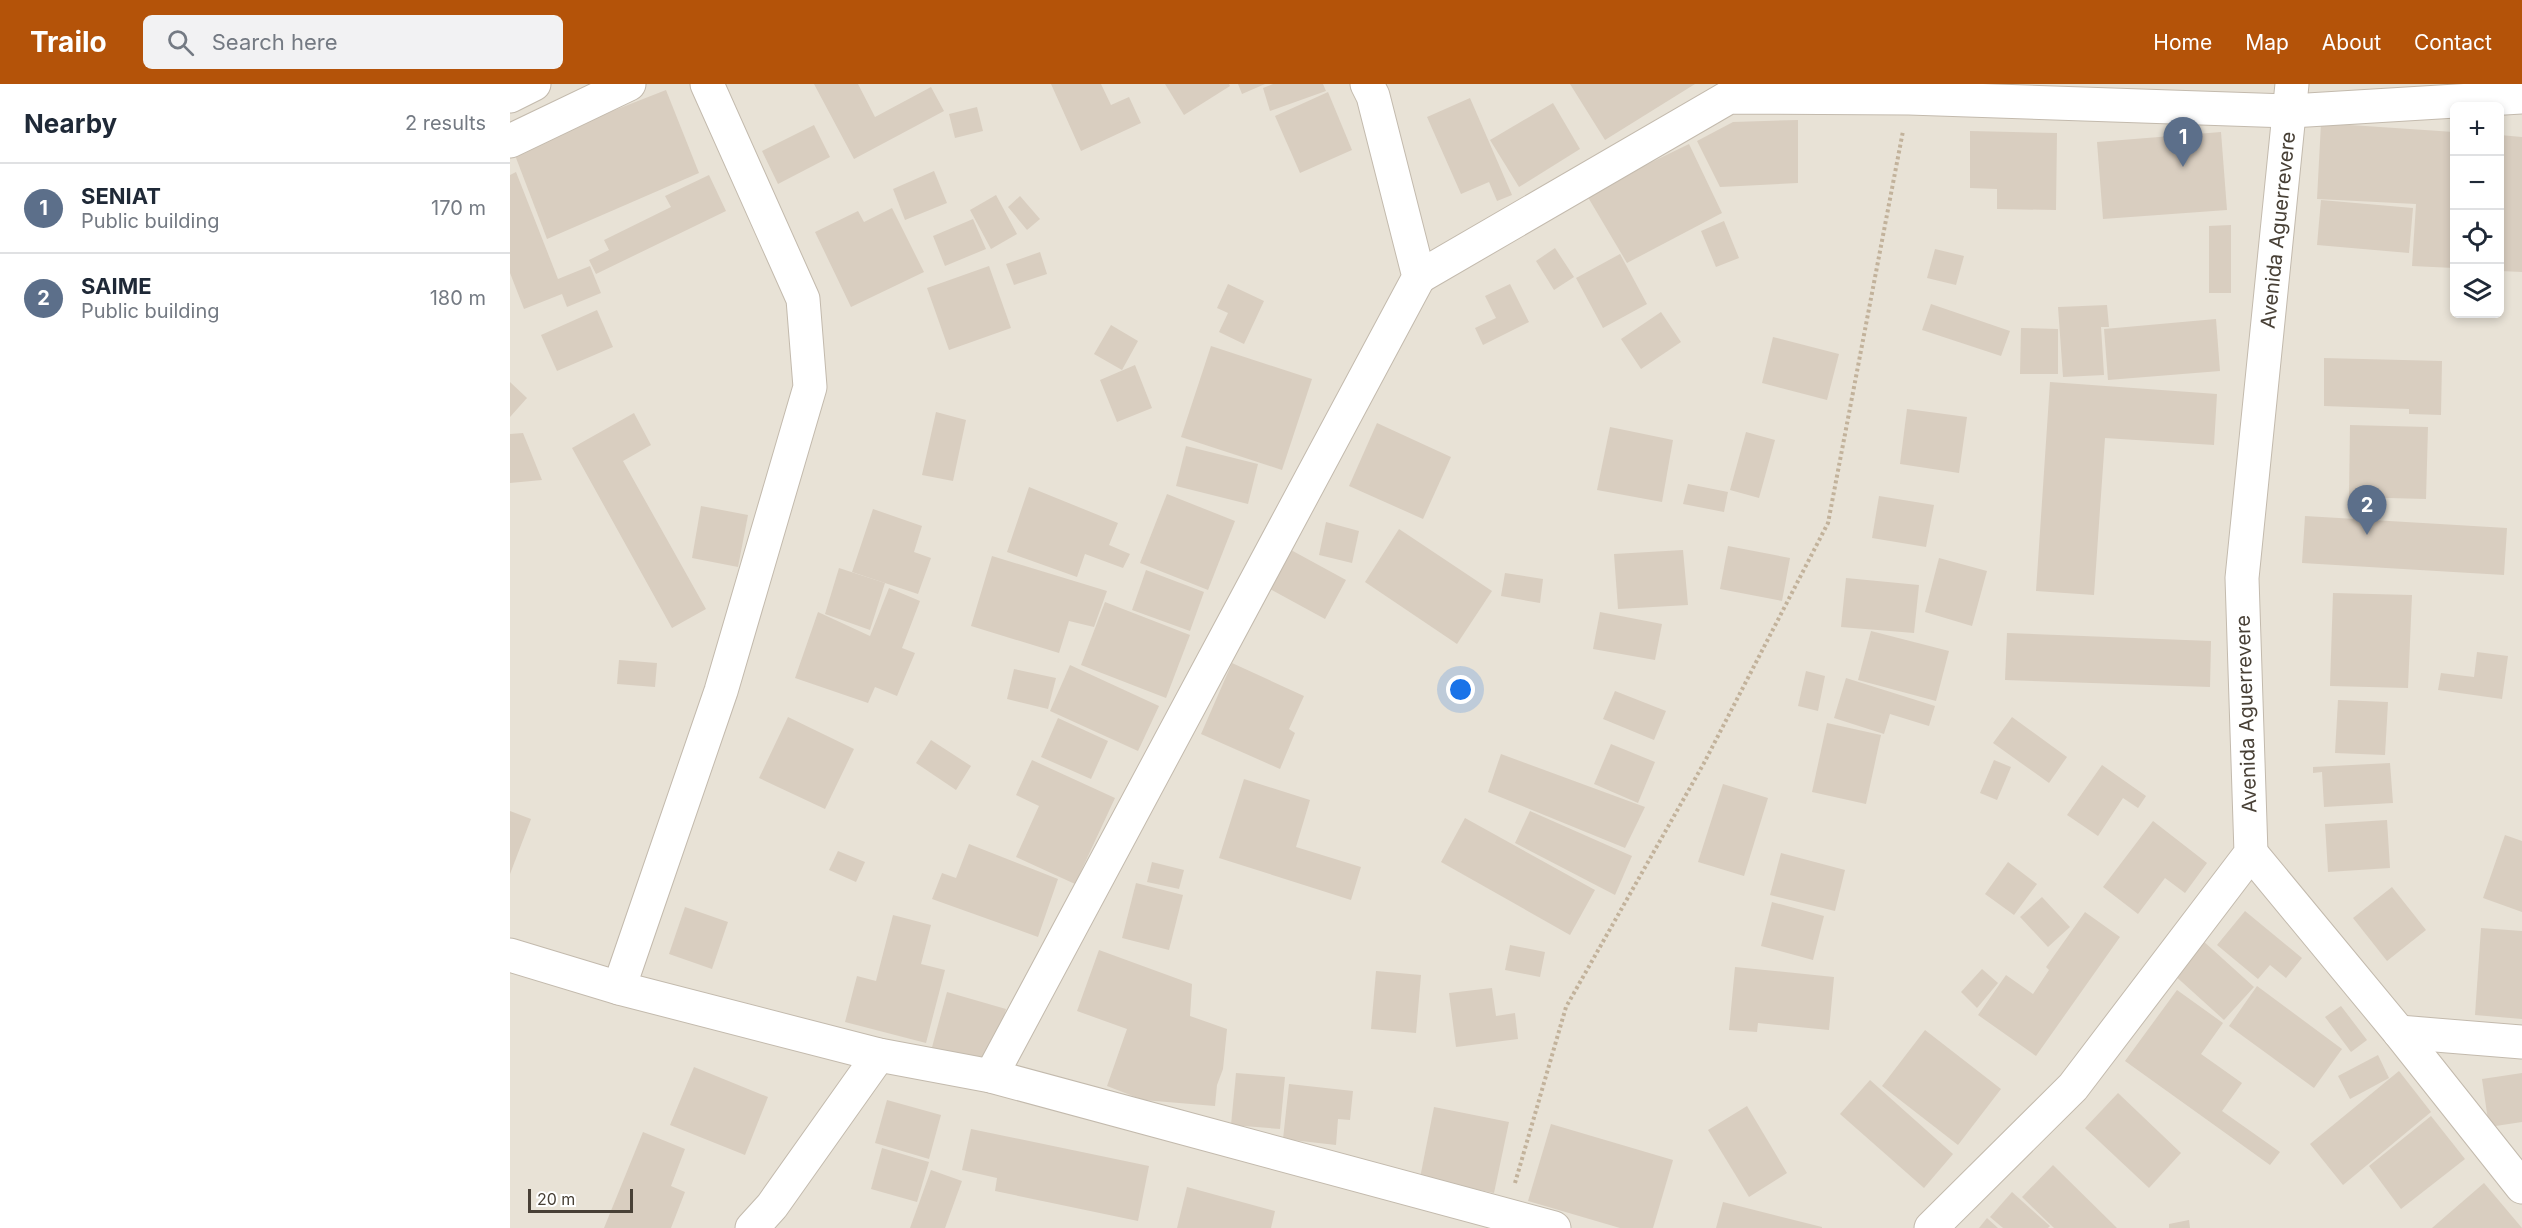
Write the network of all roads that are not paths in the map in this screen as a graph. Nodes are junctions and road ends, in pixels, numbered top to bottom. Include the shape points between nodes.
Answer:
1 (534, 84) edge
2 (629, 84) edge
3 (707, 84) edge
4 (1367, 84) edge
5 (510, 96) edge
6 (2522, 96) edge
7 (2291, 98) edge
8 (510, 141) edge
9 (1419, 277) junction
10 (2251, 853) junction
11 (510, 955) edge
12 (619, 988) junction
13 (2399, 1032) junction
14 (2522, 1042) edge
15 (879, 1055) junction
16 (991, 1076) junction
17 (2522, 1187) edge
18 (752, 1228) edge
19 (1554, 1228) edge
20 (1931, 1228) edge

1 - 5 street
2 - 8 street
3 - 12 street via 802,299 810,387 721,691
4 - 9 street
6 - 7 street
7 - 9 street via 1729,97
7 - 10 street, Avenida Aguerrevere via 2242,578
9 - 16 street
10 - 13 street
10 - 20 street via 2073,1087
11 - 12 street
12 - 15 street
13 - 14 street
13 - 17 street
15 - 16 street
15 - 18 street via 772,1206
16 - 19 street

